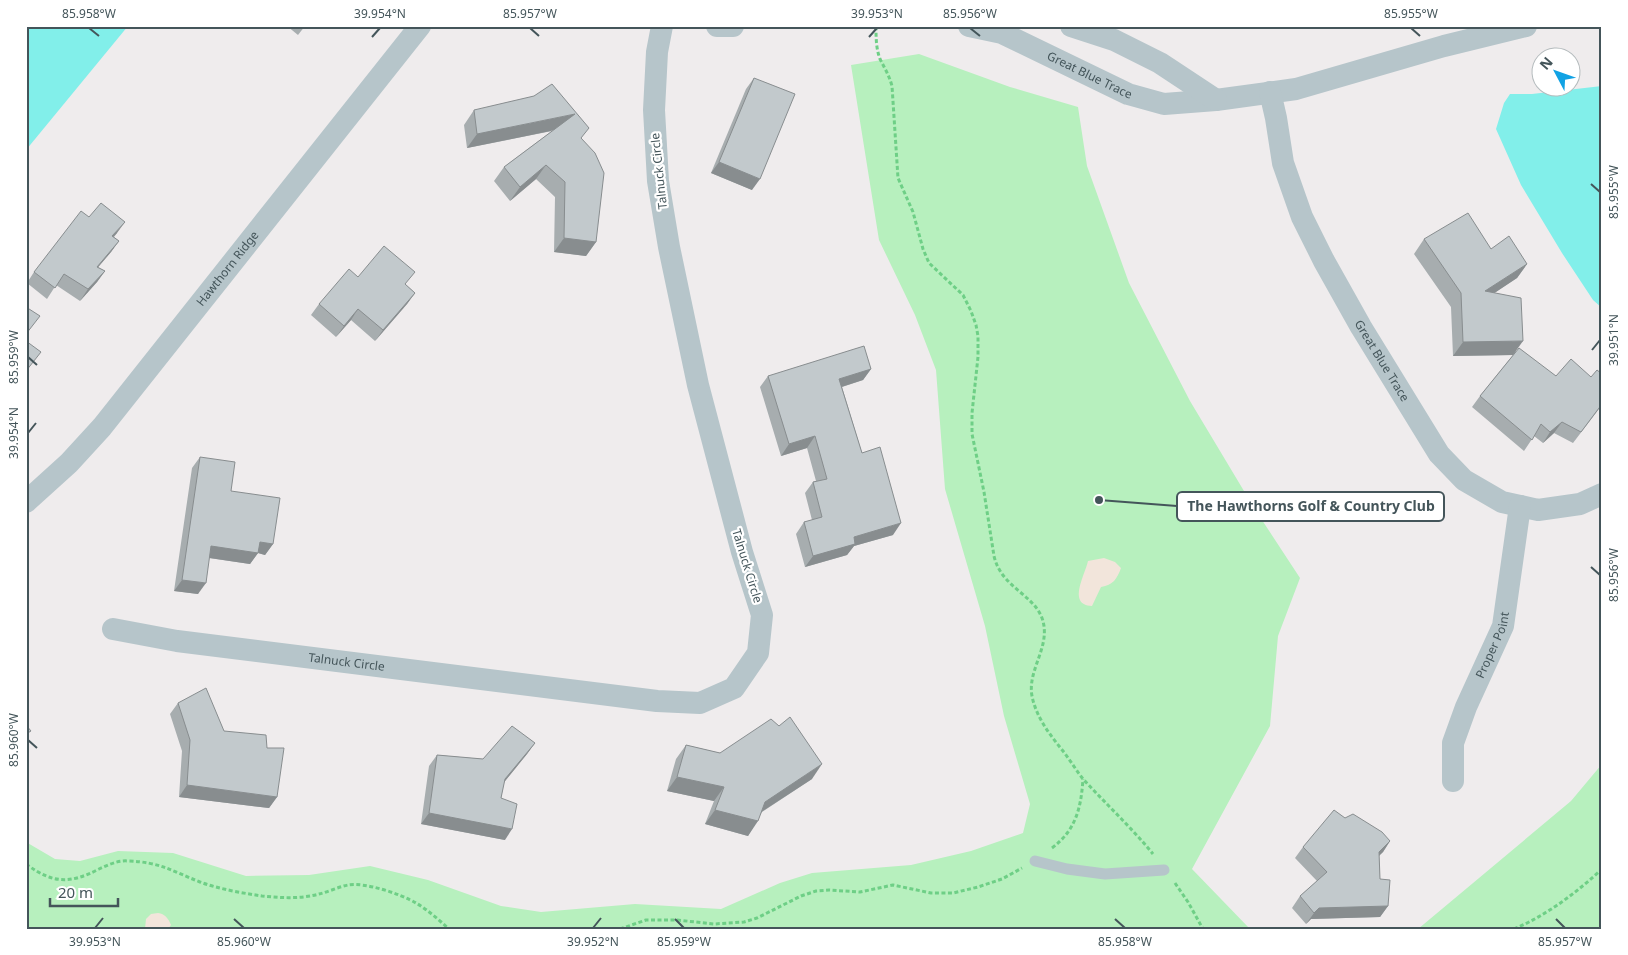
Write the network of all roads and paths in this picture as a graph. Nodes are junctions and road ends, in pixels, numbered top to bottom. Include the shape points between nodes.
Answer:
1 (420, 26) edge
2 (662, 26) edge
3 (717, 26) edge
4 (733, 26) edge
5 (876, 26) edge
6 (969, 26) edge
7 (1071, 26) edge
8 (1526, 26) edge
9 (1270, 92) junction
10 (1216, 100) junction
11 (1602, 494) edge
12 (26, 502) edge
13 (1520, 506) junction
14 (113, 629) dead end
15 (1083, 778) junction
16 (1453, 781) dead end
17 (1035, 861) junction
18 (26, 864) edge
19 (1602, 869) edge
20 (1164, 870) junction
21 (449, 929) edge
22 (620, 929) edge
23 (1203, 929) edge
24 (1514, 929) edge

1 - 12 street, Hawthorn Ridge via 102,427
2 - 14 street, Talnuck Circle via 657,52 654,110 658,181 669,247 698,385 762,616 758,653 734,688 700,703 657,701 177,641
3 - 4 street
5 - 15 path via 876,43 892,86 898,178 929,263 963,295 976,325 978,357 972,434 996,566 1042,618 1043,645 1033,675 1032,695 1050,736
6 - 10 street, Great Blue Trace via 1002,33 1128,94 1164,104
7 - 10 street via 1114,40 1160,63
8 - 9 street, Great Blue Trace via 1296,89
9 - 10 street, Great Blue Trace
9 - 13 street, Great Blue Trace via 1283,163 1302,217 1361,327 1439,454 1464,480 1502,502
11 - 13 street, Great Blue Trace via 1580,504 1538,510
13 - 16 street, Proper Point via 1502,626 1453,744
15 - 17 path via 1082,801 1072,826 1059,842
15 - 20 path via 1133,830
17 - 20 lane via 1105,874
17 - 22 path via 1002,879 953,893 931,893 893,885 860,892 816,891 744,922 714,924 646,920
18 - 21 path via 49,878 61,881 73,880 123,860 144,861 166,866 220,888 292,898 318,895 348,885 363,885 416,903
19 - 24 path via 1554,907
20 - 23 path via 1181,891

